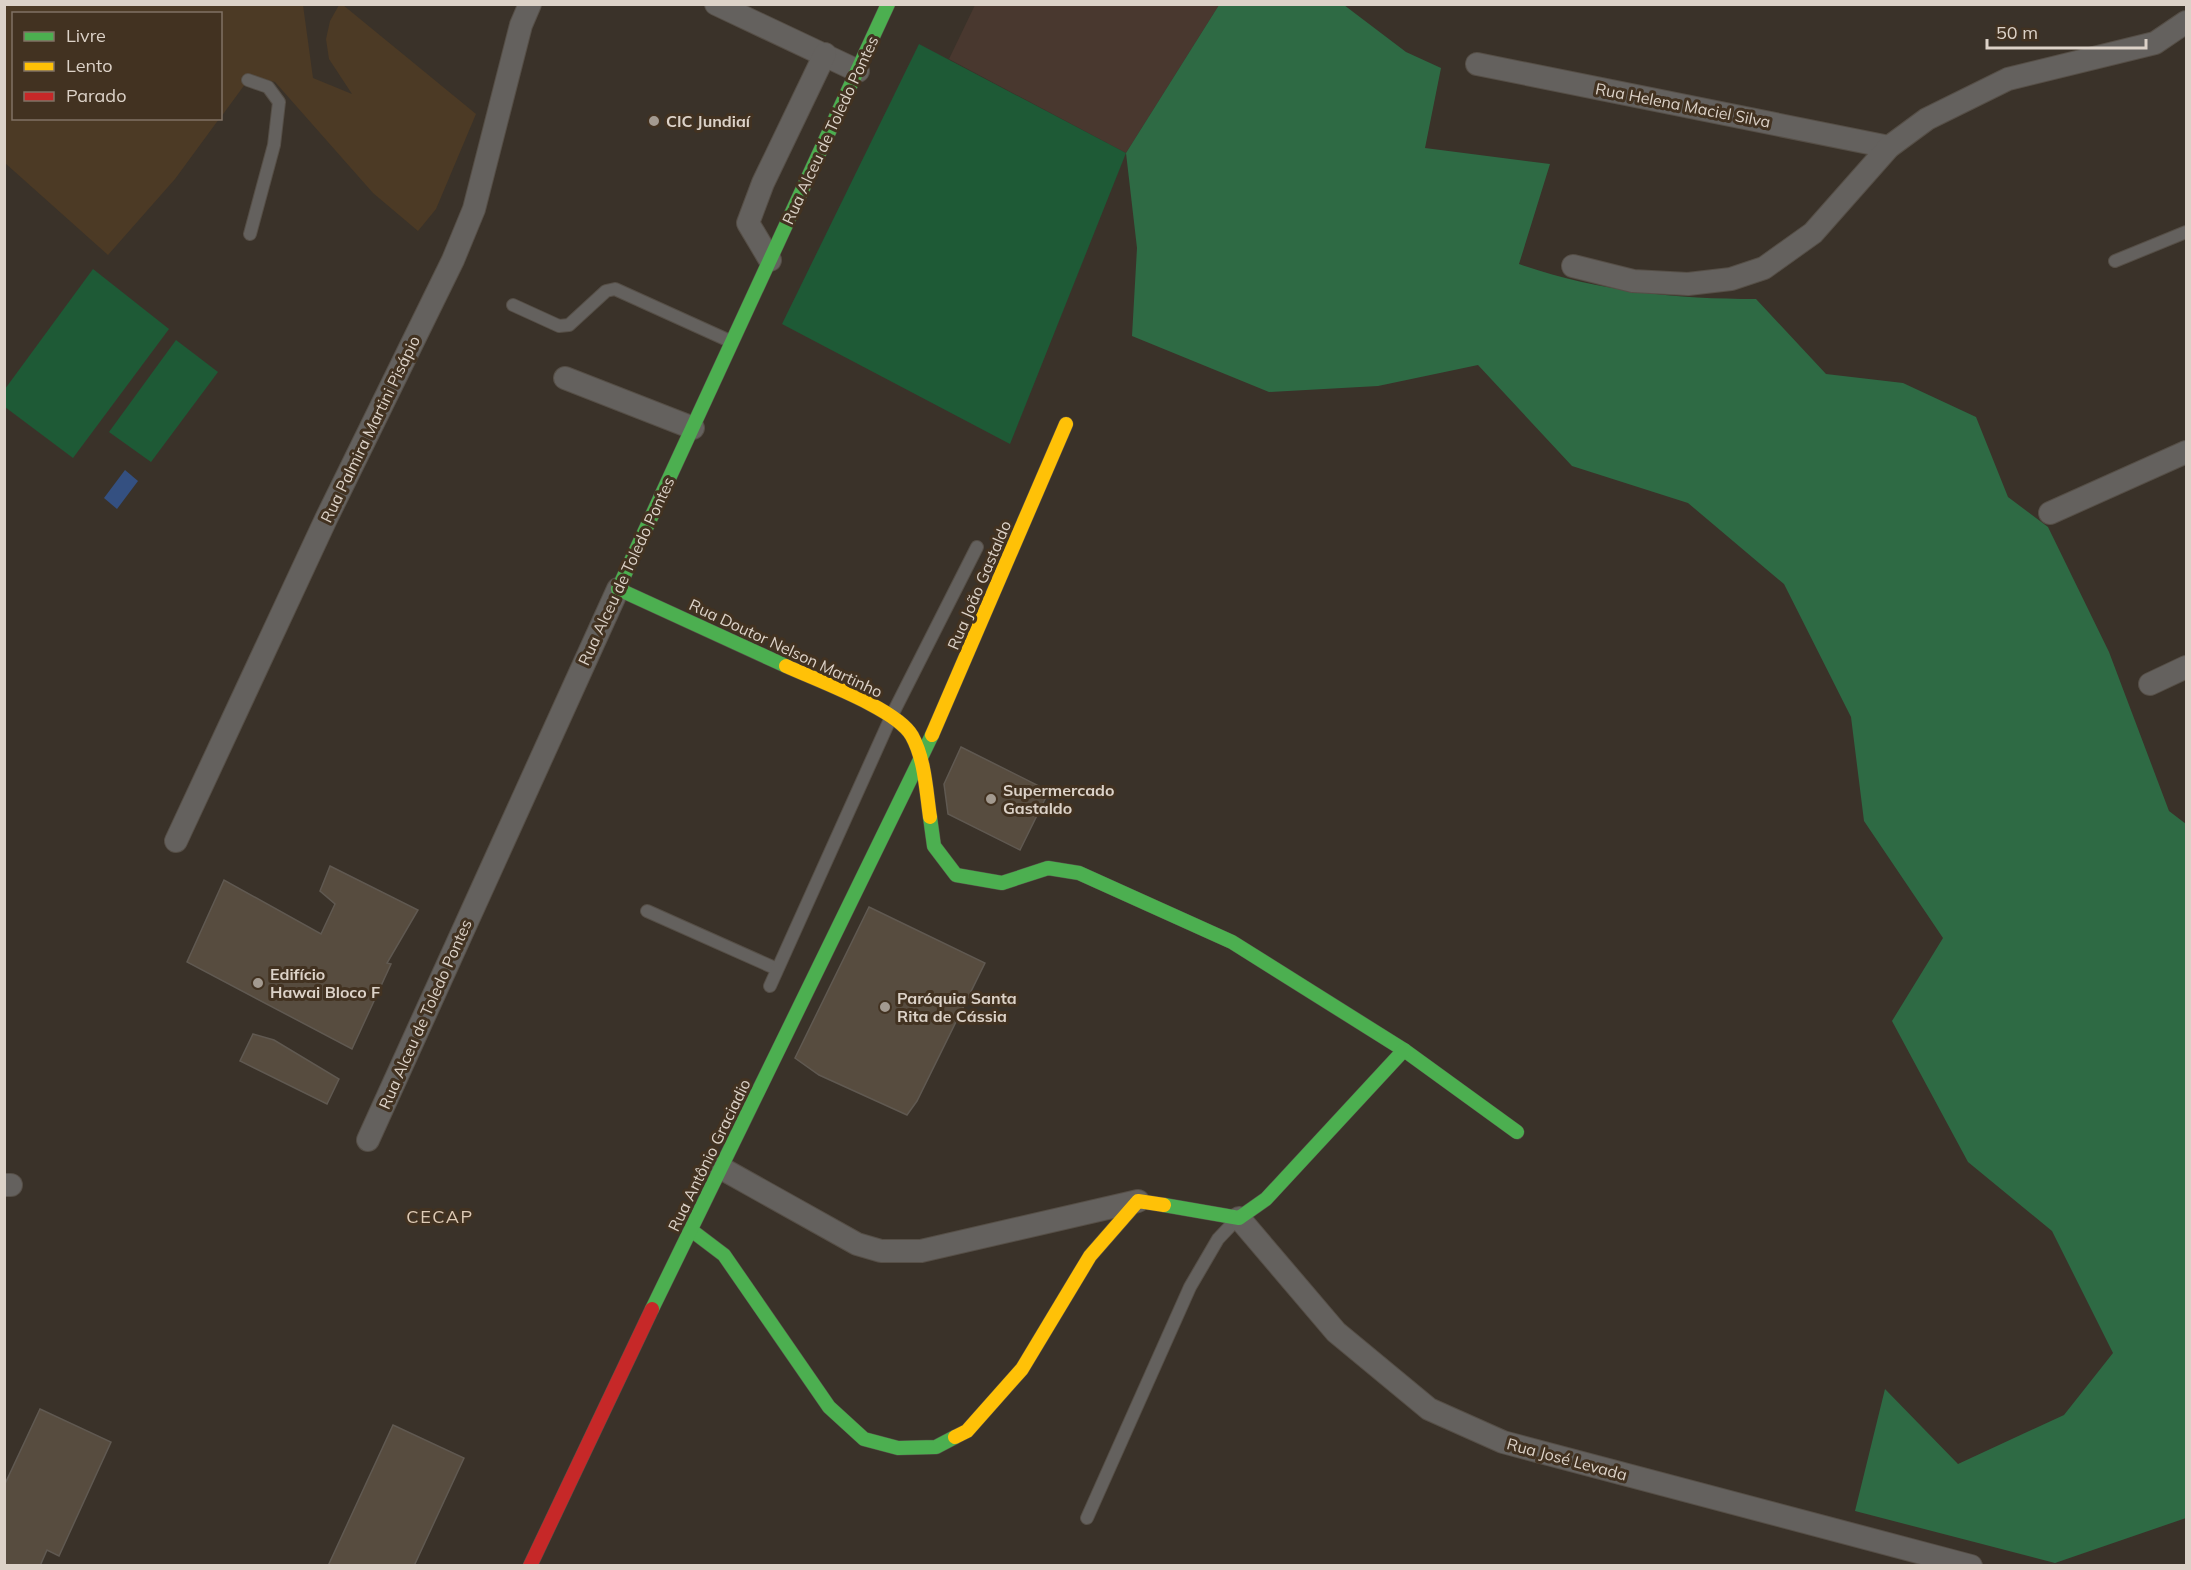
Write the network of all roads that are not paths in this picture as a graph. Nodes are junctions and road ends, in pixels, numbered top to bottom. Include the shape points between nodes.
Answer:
1 (530, 4) edge
2 (716, 4) edge
3 (888, 4) edge
4 (2187, 22) edge
5 (825, 54) junction
6 (1477, 64) dead end
7 (858, 71) junction
8 (248, 80) dead end
9 (1889, 147) junction
10 (2187, 232) edge
11 (250, 234) dead end
12 (770, 260) junction
13 (2115, 261) dead end
14 (1573, 266) dead end
15 (513, 305) dead end
16 (732, 342) junction
17 (565, 378) dead end
18 (1066, 424) dead end
19 (693, 428) junction
20 (2187, 452) edge
21 (2050, 513) dead end
22 (977, 547) dead end
23 (618, 589) junction
24 (2187, 667) edge
25 (2150, 684) dead end
26 (892, 716) junction
27 (921, 759) junction
28 (176, 841) dead end
29 (646, 911) dead end
30 (777, 969) junction
31 (770, 986) dead end
32 (1404, 1050) junction
33 (1517, 1132) dead end
34 (368, 1140) dead end
35 (721, 1168) junction
36 (1138, 1201) junction
37 (1239, 1218) junction
38 (691, 1230) junction
39 (1087, 1518) dead end
40 (530, 1566) edge
41 (1971, 1566) edge

1 - 28 street, Rua Palmira Martini Pisápio via 521,25 474,209 453,260 326,519
2 - 5 street
3 - 7 street, Rua Alceu de Toledo Pontes
4 - 9 street via 2155,43 2008,79 1927,119
5 - 7 street
5 - 12 street via 748,223
6 - 9 street, Rua Helena Maciel Silva
7 - 12 street, Rua Alceu de Toledo Pontes
8 - 11 lane via 268,87 279,102 274,145
9 - 14 street via 1813,233 1764,267 1731,279 1688,284 1633,281
10 - 13 lane
12 - 16 street, Rua Alceu de Toledo Pontes
15 - 16 lane via 560,326 569,325 606,291 615,290
16 - 19 street, Rua Alceu de Toledo Pontes
17 - 19 street
18 - 27 street, Rua João Gastaldo
19 - 23 street, Rua Alceu de Toledo Pontes
20 - 21 street
22 - 26 lane
23 - 26 street, Rua Doutor Nelson Martinho
23 - 34 street, Rua Alceu de Toledo Pontes
24 - 25 street
26 - 27 street, Rua Doutor Nelson Martinho via 911,734
26 - 30 lane
27 - 32 street, Rua Doutor Nelson Martinho via 934,846 956,875 1002,883 1048,868 1079,873 1232,942
27 - 35 street, Rua Antônio Graciadio
29 - 30 lane
30 - 31 lane
32 - 33 street, Rua Doutor Nelson Martinho
32 - 37 street via 1266,1199
35 - 36 street via 857,1244 881,1251 921,1251
35 - 38 street, Rua Antônio Graciadio
36 - 37 street
36 - 38 street via 1090,1256 1022,1369 967,1431 936,1447 898,1448 864,1439 829,1407 724,1255
37 - 39 lane via 1218,1239 1190,1287
37 - 41 street, Rua José Levada via 1336,1332 1429,1409 1503,1442
38 - 40 street, Rua Antônio Graciadio

